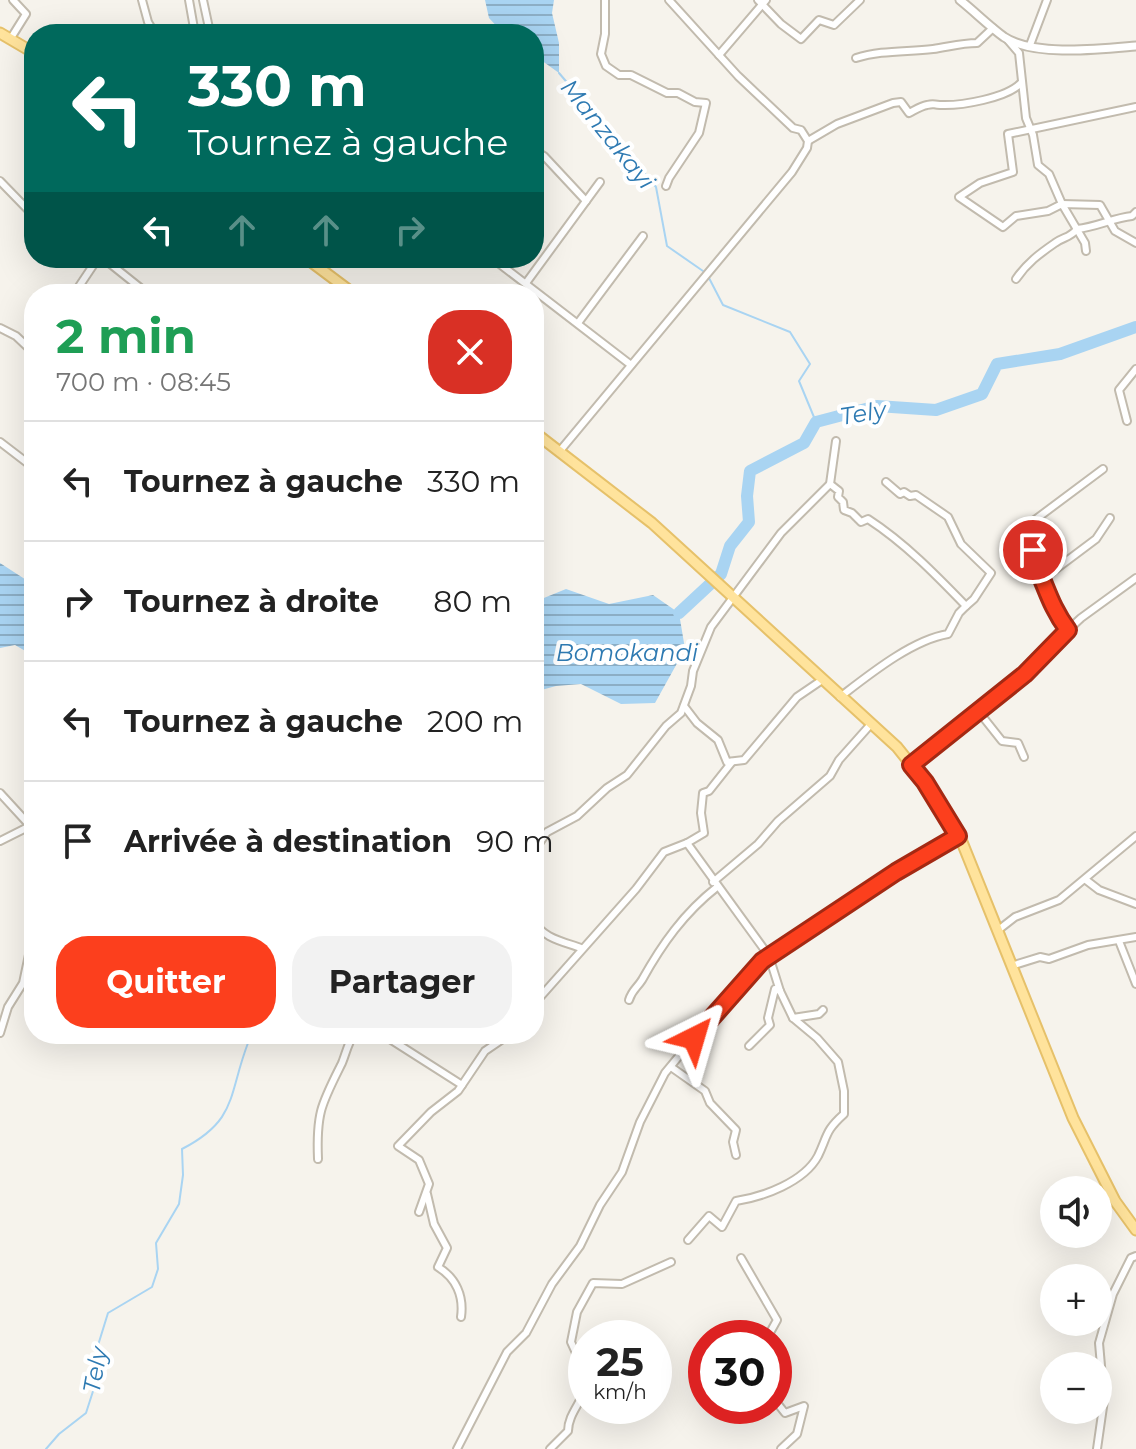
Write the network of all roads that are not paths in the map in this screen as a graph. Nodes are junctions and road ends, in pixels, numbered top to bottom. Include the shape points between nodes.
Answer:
1 (13, 0) edge
2 (142, 0) edge
3 (189, 0) edge
4 (203, 0) edge
5 (605, 0) edge
6 (669, 0) edge
7 (860, 0) edge
8 (960, 0) edge
9 (1047, 0) edge
10 (762, 1) edge
11 (149, 24) edge
12 (193, 24) edge
13 (208, 24) edge
14 (993, 28) junction
15 (0, 33) edge
16 (11, 38) junction
17 (1007, 39) junction
18 (1030, 45) junction
19 (24, 46) edge
20 (1136, 46) edge
21 (719, 55) junction
22 (856, 58) dead end
23 (1021, 83) junction
24 (1136, 107) edge
25 (1030, 127) junction
26 (808, 141) junction
27 (544, 156) edge
28 (0, 181) edge
29 (600, 182) dead end
30 (666, 186) dead end
31 (10, 191) junction
32 (0, 197) edge
33 (586, 201) junction
34 (1062, 204) junction
35 (24, 206) edge
36 (1136, 212) edge
37 (1109, 221) junction
38 (1077, 229) junction
39 (643, 236) dead end
40 (1136, 243) edge
41 (1086, 251) dead end
42 (544, 258) edge
43 (113, 268) edge
44 (319, 268) edge
45 (506, 268) edge
46 (537, 268) edge
47 (1016, 279) dead end
48 (526, 283) joint
49 (135, 284) edge
50 (341, 284) edge
51 (544, 297) edge
52 (578, 323) junction
53 (0, 328) edge
54 (24, 343) edge
55 (631, 365) junction
56 (1136, 369) edge
57 (1127, 421) dead end
58 (544, 440) edge
59 (836, 441) dead end
60 (0, 442) edge
61 (559, 452) junction
62 (24, 460) edge
63 (1103, 469) dead end
64 (886, 482) dead end
65 (830, 484) junction
66 (1110, 518) dead end
67 (1136, 578) edge
68 (1040, 581) junction
69 (734, 600) junction
70 (966, 606) junction
71 (1068, 630) junction
72 (822, 680) junction
73 (840, 697) junction
74 (684, 706) junction
75 (979, 712) junction
76 (871, 724) junction
77 (1024, 757) dead end
78 (732, 762) junction
79 (911, 765) junction
80 (0, 793) edge
81 (24, 818) edge
82 (24, 831) edge
83 (544, 836) edge
84 (958, 836) junction
85 (1136, 836) edge
86 (0, 841) edge
87 (687, 843) junction
88 (1086, 880) junction
89 (715, 885) junction
90 (1136, 904) edge
91 (997, 931) junction
92 (544, 933) edge
93 (1136, 937) edge
94 (1119, 941) junction
95 (581, 948) junction
96 (769, 956) junction
97 (1011, 966) junction
98 (24, 978) edge
99 (1136, 988) edge
100 (780, 991) junction
101 (544, 992) edge
102 (629, 1000) dead end
103 (823, 1010) dead end
104 (793, 1018) junction
105 (0, 1033) edge
106 (349, 1044) edge
107 (398, 1044) edge
108 (496, 1044) edge
109 (749, 1046) dead end
110 (671, 1067) junction
111 (462, 1085) junction
112 (705, 1091) junction
113 (702, 1099) dead end
114 (736, 1155) dead end
115 (318, 1159) dead end
116 (427, 1190) junction
117 (419, 1212) dead end
118 (1136, 1230) edge
119 (688, 1240) dead end
120 (1136, 1256) edge
121 (741, 1258) dead end
122 (671, 1262) dead end
123 (461, 1317) dead end
124 (575, 1320) edge
125 (777, 1320) edge
126 (792, 1410) edge
127 (568, 1424) edge
128 (457, 1449) edge
129 (550, 1449) edge
130 (781, 1449) edge
131 (1097, 1449) edge

1 - 16 street via 26,14
2 - 11 street
3 - 12 street
4 - 13 street
5 - 30 street via 601,54 606,66 667,93 706,103 699,133
6 - 21 street
7 - 10 street via 834,25 819,20 801,39
8 - 14 street
9 - 18 street
10 - 21 street
14 - 17 street
14 - 22 street via 977,43
15 - 16 main road
16 - 19 main road
17 - 18 street
17 - 23 street via 1019,53
18 - 20 street
21 - 26 street
23 - 25 street
23 - 26 street via 997,97 930,104 909,113 901,102 893,103
24 - 25 street
25 - 34 street via 1038,165 1049,174
25 - 34 street via 1008,134 1013,172 959,197 1003,227 1016,216
26 - 55 street via 792,172
27 - 33 street
28 - 31 street
29 - 33 street
31 - 32 street
31 - 35 street
33 - 42 street
34 - 37 street via 1100,205
34 - 38 street
36 - 37 street
37 - 38 street
37 - 40 street
38 - 41 street
38 - 47 street via 1030,259
39 - 52 street
43 - 49 street
44 - 50 main road
45 - 48 street
46 - 48 street
51 - 52 street
52 - 55 street
53 - 54 street
55 - 61 street
56 - 57 street via 1119,390
58 - 61 main road
59 - 65 street
60 - 62 street
61 - 69 main road via 652,523
63 - 68 street via 1020,531 1033,550
64 - 70 street via 948,517 961,544 991,573
65 - 69 street via 781,533 741,583
65 - 70 street via 839,491 844,510 882,528
66 - 68 street via 1096,539
67 - 71 street
68 - 71 street
69 - 72 main road
69 - 74 street via 711,627
70 - 73 street via 948,634 889,660
71 - 75 street
72 - 73 main road
72 - 78 street via 797,697 744,760
73 - 76 main road
74 - 78 street
74 - 83 street via 627,775
75 - 77 street via 1002,741 1018,743
75 - 79 street
76 - 79 main road
76 - 89 street via 830,776
78 - 87 street via 703,793 704,833
79 - 84 main road
80 - 81 street
82 - 86 street
84 - 91 main road
84 - 96 street
85 - 88 street
87 - 89 street
87 - 95 street via 664,852
88 - 90 street
88 - 91 street
89 - 96 street
89 - 102 street via 673,930
91 - 97 main road
92 - 95 street
93 - 94 street
94 - 97 street
94 - 99 street
95 - 101 street
96 - 100 street
96 - 110 street
97 - 118 main road via 1073,1118 1115,1201
98 - 105 street
100 - 104 street
100 - 109 street via 775,989 772,998 768,1029
103 - 104 street
104 - 119 street via 838,1062 844,1114 828,1129 817,1158 806,1170 771,1193 736,1201 722,1227 709,1216
106 - 115 street via 319,1113
107 - 111 street
108 - 111 street
110 - 112 street
110 - 128 street via 640,1122 622,1172 526,1333 507,1352
111 - 116 street via 398,1146 419,1160
112 - 113 street
112 - 114 street via 736,1130
116 - 117 street
116 - 123 street via 434,1224 447,1248 438,1267 460,1291
120 - 131 street via 1113,1294 1099,1343 1104,1400
121 - 125 street
122 - 124 street via 622,1284 593,1283
126 - 130 street via 804,1406 797,1434
127 - 129 street via 568,1431

